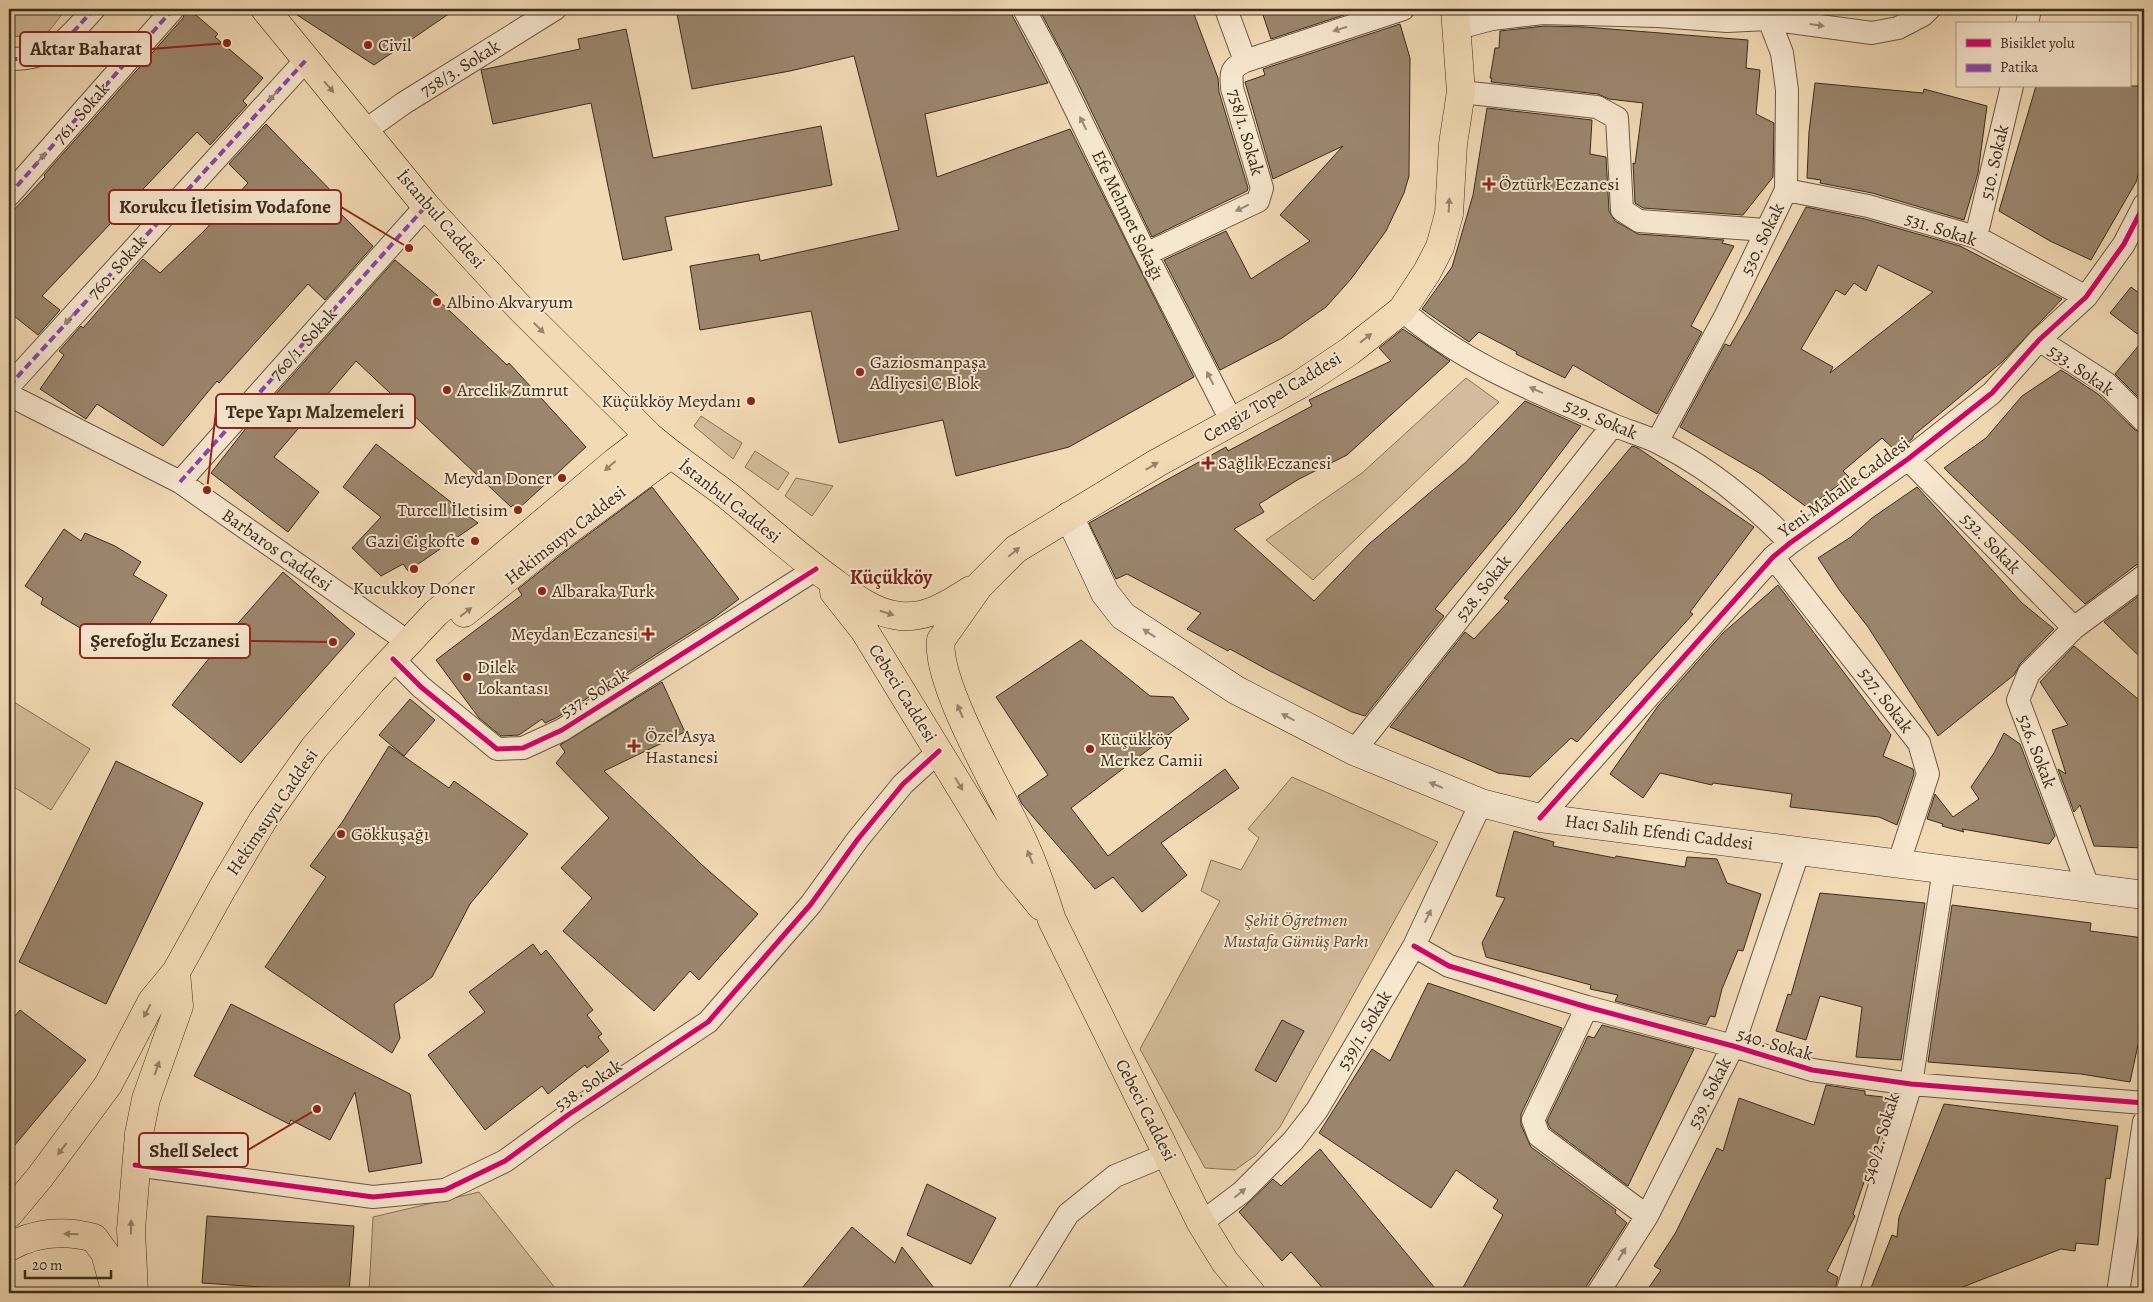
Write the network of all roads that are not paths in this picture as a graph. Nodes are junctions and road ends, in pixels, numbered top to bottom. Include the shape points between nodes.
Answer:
1 (94, 9) edge
2 (173, 9) edge
3 (265, 9) edge
4 (555, 9) edge
5 (1024, 9) edge
6 (1226, 9) edge
7 (1403, 9) edge
8 (1929, 9) edge
9 (2030, 9) edge
10 (1767, 14) edge
11 (1457, 19) edge
12 (2027, 22) edge
13 (9, 59) edge
14 (306, 60) junction
15 (1245, 60) junction
16 (2012, 88) edge
17 (1461, 92) junction
18 (366, 130) junction
19 (1786, 190) junction
20 (9, 194) edge
21 (2144, 205) edge
22 (426, 206) junction
23 (1766, 230) junction
24 (1976, 237) junction
25 (1146, 254) junction
26 (2086, 297) junction
27 (1402, 310) junction
28 (2039, 340) junction
29 (9, 386) edge
30 (9, 395) edge
31 (1232, 422) junction
32 (2144, 422) edge
33 (1612, 425) junction
34 (649, 436) junction
35 (1657, 442) junction
36 (670, 455) junction
37 (1908, 458) junction
38 (180, 482) junction
39 (1069, 516) junction
40 (1782, 550) junction
41 (816, 569) junction
42 (2144, 576) edge
43 (979, 586) junction
44 (2074, 628) junction
45 (400, 650) junction
46 (939, 751) junction
47 (1354, 751) junction
48 (981, 755) junction
49 (1481, 803) junction
50 (1540, 818) junction
51 (1799, 850) junction
52 (1898, 865) junction
53 (1944, 869) junction
54 (2089, 888) junction
55 (2144, 895) edge
56 (1052, 920) junction
57 (1414, 946) junction
58 (176, 972) junction
59 (1587, 1008) junction
60 (1732, 1046) junction
61 (1911, 1084) junction
62 (2144, 1103) edge
63 (2144, 1122) edge
64 (1168, 1154) junction
65 (135, 1165) junction
66 (9, 1214) edge
67 (1647, 1216) junction
68 (1201, 1223) junction
69 (9, 1247) edge
70 (1025, 1290) edge
71 (116, 1293) edge
72 (134, 1293) edge
73 (1251, 1293) edge
74 (1598, 1293) edge
75 (1847, 1293) edge
76 (2118, 1293) edge

1 - 13 street via 53,50 40,56
20 -> 2 street, 761. Sokak
3 - 14 main road, İstanbul Caddesi
4 - 18 street, 758/3. Sokak
25 -> 5 street, Efe Mehmet Sokağı
6 - 15 street, 758/1. Sokak
7 -> 15 street
10 -> 8 street via 1872,33 1898,28
9 - 12 street
10 - 11 street via 1727,21 1543,13
10 - 19 street, 530. Sokak via 1782,53 1787,90
11 - 17 main road, Cengiz Topel Caddesi
14 -> 18 main road, İstanbul Caddesi
14 -> 29 street, 760. Sokak
15 -> 25 street, 758/1. Sokak via 1231,73 1232,88 1262,188 1258,201
16 - 24 street, 510. Sokak
17 - 23 street via 1597,107 1617,118 1622,210 1639,222
27 -> 17 main road, Cengiz Topel Caddesi via 1427,272 1449,214 1453,144
18 - 22 main road, İstanbul Caddesi
19 - 23 street, 530. Sokak
19 - 24 street, 531. Sokak via 1868,206
21 - 26 street, Yeni Mahalle Caddesi via 2124,244
22 -> 34 main road, İstanbul Caddesi via 518,307
22 - 38 street, 760/1. Sokak
23 - 35 street, 530. Sokak via 1726,315
24 - 26 street, 531. Sokak
31 -> 25 street, Efe Mehmet Sokağı
26 - 28 street, Yeni Mahalle Caddesi
31 -> 27 main road, Cengiz Topel Caddesi via 1299,385 1350,351
33 -> 27 street, 529. Sokak via 1487,369 1423,329
28 - 32 street, 533. Sokak via 2106,383
28 - 37 street, Yeni Mahalle Caddesi via 1992,393
30 - 38 street, Barbaros Caddesi
39 -> 31 main road, Cengiz Topel Caddesi
33 - 35 street, 529. Sokak
33 - 47 street, 528. Sokak
34 - 36 main road, İstanbul Caddesi
34 -> 45 main road, Hekimsuyu Caddesi via 436,614
35 - 40 street, 529. Sokak via 1722,481 1762,513
36 - 41 main road, İstanbul Caddesi via 726,495
45 -> 36 main road, Hekimsuyu Caddesi via 442,631 548,545
37 - 40 street, Yeni Mahalle Caddesi
37 - 44 street, 532. Sokak
38 - 45 street, Barbaros Caddesi
43 -> 39 main road, Cengiz Topel Caddesi via 1016,550
47 -> 39 main road, Hacı Salih Efendi Caddesi via 1236,690 1123,616 1105,593
40 - 50 street, Yeni Mahalle Caddesi
40 - 52 street, 527. Sokak via 1919,743 1928,774
41 -> 43 main road via 872,608 894,616 920,616 943,608
41 - 45 street, 537. Sokak via 562,730 523,748 497,749 421,686
41 - 46 main road, Cebeci Caddesi via 864,630
42 - 44 street
48 -> 43 main road, Cebeci Caddesi via 947,678 940,651 941,640
44 - 54 street, 526. Sokak via 2029,673 2018,700
45 - 58 main road, Hekimsuyu Caddesi via 314,748 281,793 222,888
46 - 48 main road via 948,745 960,744
46 -> 56 main road, Cebeci Caddesi via 1009,867
46 - 65 street, 538. Sokak via 903,784 812,904 708,1022 505,1161 445,1190 373,1197
49 -> 47 main road, Hacı Salih Efendi Caddesi
56 -> 48 main road, Cebeci Caddesi via 1022,838
49 - 50 main road, Hacı Salih Efendi Caddesi
57 -> 49 street, 539/1. Sokak
50 - 51 main road, Hacı Salih Efendi Caddesi
51 - 52 main road, Hacı Salih Efendi Caddesi
51 - 60 street, 539. Sokak
52 - 53 main road, Hacı Salih Efendi Caddesi
53 - 54 main road, Hacı Salih Efendi Caddesi
53 - 61 street, 540/2. Sokak
54 - 55 main road, Hacı Salih Efendi Caddesi
56 - 64 main road, Cebeci Caddesi
57 - 59 street, 540. Sokak via 1449,966
68 -> 57 street, 539/1. Sokak via 1242,1192 1293,1140 1316,1110
65 -> 58 main road via 146,1099 179,1006
58 -> 66 main road, Hekimsuyu Caddesi via 152,1001 108,1085
59 - 60 street, 540. Sokak
59 - 67 street via 1533,1120 1539,1136
60 - 61 street, 540. Sokak via 1812,1070
60 - 67 street, 539. Sokak
61 - 62 street, 540. Sokak
61 - 75 street, 540/2. Sokak
63 - 76 street
64 - 68 main road, Cebeci Caddesi
64 - 70 street via 1115,1176 1068,1214
72 -> 65 main road via 131,1230
74 -> 67 street, 539. Sokak
68 - 73 main road, Cebeci Caddesi via 1225,1262
71 -> 69 main road via 105,1253 94,1238 75,1233 38,1235

